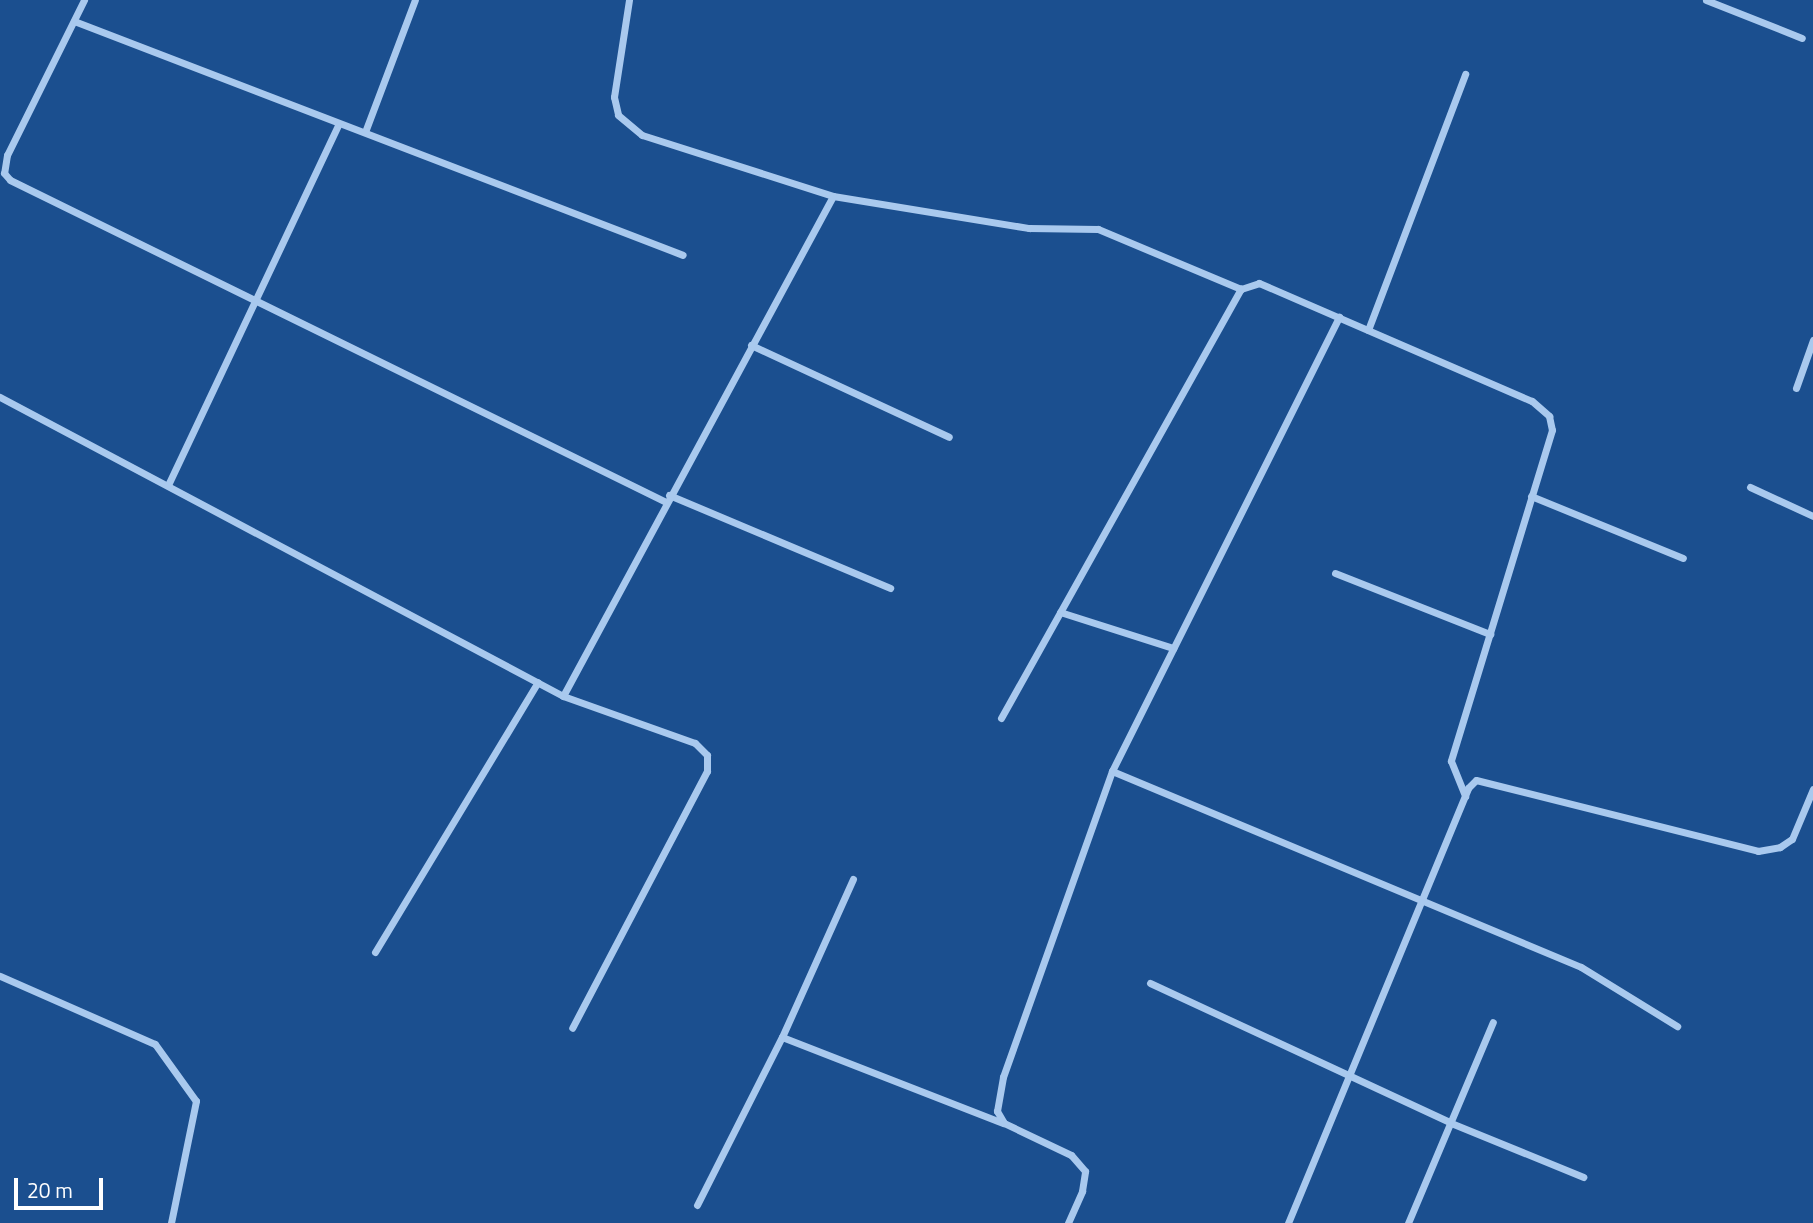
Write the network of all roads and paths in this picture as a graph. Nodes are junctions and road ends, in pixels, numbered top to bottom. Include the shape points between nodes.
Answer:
1 (84, 0) edge
2 (415, 0) edge
3 (629, 0) edge
4 (1706, 0) edge
5 (74, 21) junction
6 (1802, 38) dead end
7 (1465, 74) dead end
8 (339, 123) junction
9 (365, 132) junction
10 (833, 196) junction
11 (683, 255) dead end
12 (1241, 289) junction
13 (255, 301) junction
14 (1339, 317) junction
15 (1368, 330) junction
16 (1813, 340) edge
17 (751, 345) junction
18 (1796, 388) dead end
19 (0, 397) edge
20 (949, 437) dead end
21 (168, 485) junction
22 (1750, 486) dead end
23 (1531, 496) junction
24 (667, 499) junction
25 (1813, 516) edge
26 (1683, 558) dead end
27 (1335, 573) dead end
28 (890, 588) dead end
29 (1060, 612) junction
30 (1490, 634) junction
31 (1174, 648) junction
32 (538, 682) junction
33 (563, 696) junction
34 (1001, 718) dead end
35 (1112, 771) junction
36 (1813, 789) edge
37 (1465, 796) junction
38 (853, 879) dead end
39 (1422, 901) junction
40 (374, 952) dead end
41 (0, 976) edge
42 (1150, 983) dead end
43 (1493, 1022) dead end
44 (1677, 1026) dead end
45 (572, 1028) dead end
46 (782, 1037) junction
47 (1349, 1077) junction
48 (1451, 1122) junction
49 (1004, 1124) junction
50 (1583, 1177) dead end
51 (697, 1205) dead end
52 (171, 1223) edge
53 (1068, 1223) edge
54 (1288, 1223) edge
55 (1408, 1223) edge

1 - 5 street
2 - 9 street
3 - 10 street via 614,97 627,126 642,135
4 - 6 street
5 - 8 street
5 - 13 street via 7,155 4,173 10,180
7 - 15 street
8 - 9 street
8 - 13 street
9 - 11 street
10 - 12 street via 1017,226 1098,229
10 - 17 street
12 - 14 street via 1259,283
12 - 29 street
13 - 21 street
13 - 24 street
14 - 15 street
14 - 31 street
15 - 23 street via 1542,407 1552,430
16 - 18 street
17 - 20 street
17 - 24 street
19 - 21 street
21 - 32 street
22 - 25 street
23 - 26 street
23 - 30 street
24 - 28 street
24 - 33 street
27 - 30 street
29 - 31 street
29 - 34 street
30 - 37 street via 1451,761
31 - 35 street
32 - 33 street
32 - 40 street
33 - 45 street via 695,743 707,755 707,771
35 - 39 street
35 - 49 street via 1003,1077 997,1111
36 - 37 street via 1792,839 1780,847 1759,850 1486,779 1476,780
37 - 39 street
38 - 46 street
39 - 44 street via 1581,967
39 - 47 street
41 - 52 street via 155,1044 196,1101
42 - 47 street
43 - 48 street
46 - 49 street
46 - 51 street
47 - 48 street
47 - 54 street
48 - 50 street
48 - 55 street
49 - 53 street via 1079,1162 1085,1171

